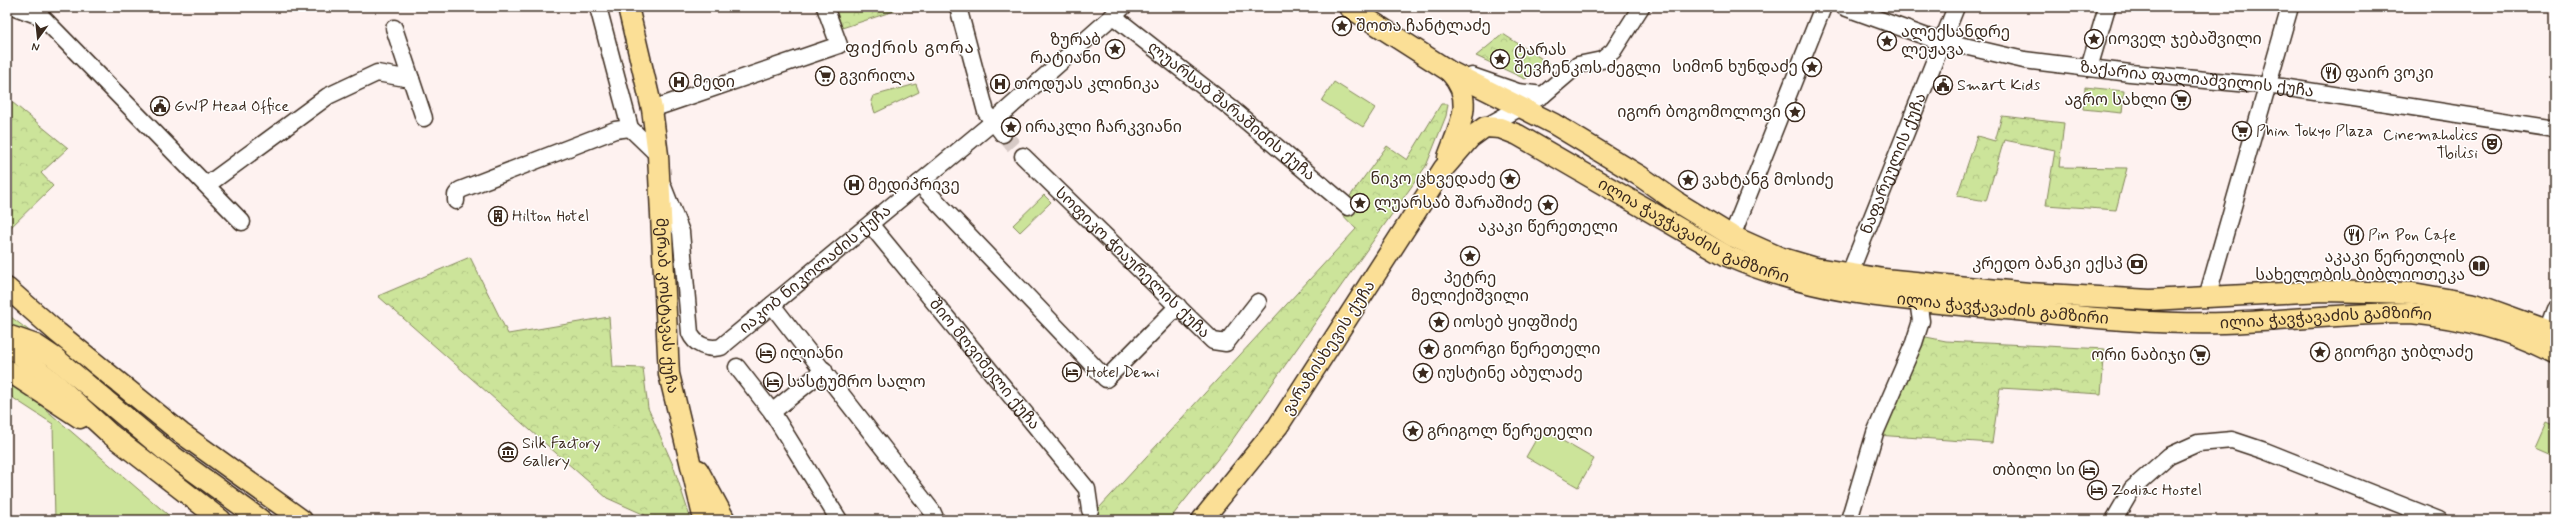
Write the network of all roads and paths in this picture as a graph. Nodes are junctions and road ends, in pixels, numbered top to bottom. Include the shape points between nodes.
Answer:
1 (15, 7) edge
2 (598, 7) edge
3 (628, 7) edge
4 (825, 7) edge
5 (958, 7) edge
6 (1349, 7) edge
7 (1641, 7) edge
8 (1823, 7) edge
9 (1844, 7) edge
10 (1956, 7) edge
11 (2107, 7) edge
12 (2290, 7) edge
13 (1118, 12) edge
14 (394, 28) dead end
15 (1942, 41) junction
16 (2089, 68) junction
17 (1449, 71) junction
18 (411, 79) junction
19 (2268, 86) junction
20 (1543, 95) junction
21 (652, 109) junction
22 (1514, 111) junction
23 (424, 118) dead end
24 (1485, 127) junction
25 (630, 128) junction
26 (998, 128) junction
27 (2555, 129) edge
28 (658, 155) junction
29 (1023, 156) tunnel mouth
30 (1444, 168) junction
31 (919, 183) junction
32 (207, 185) junction
33 (456, 201) dead end
34 (1348, 207) dead end
35 (242, 222) dead end
36 (870, 224) junction
37 (672, 231) junction
38 (1732, 236) junction
39 (1849, 275) junction
40 (7, 288) edge
41 (2207, 297) junction
42 (1918, 301) junction
43 (1258, 302) dead end
44 (1939, 303) junction
45 (7, 305) edge
46 (772, 305) junction
47 (1178, 306) junction
48 (2555, 309) edge
49 (1921, 321) junction
50 (58, 333) junction
51 (7, 334) edge
52 (2550, 340) edge
53 (7, 344) edge
54 (737, 367) dead end
55 (7, 370) edge
56 (824, 370) junction
57 (772, 412) junction
58 (110, 434) junction
59 (689, 454) junction
60 (226, 466) junction
61 (197, 475) junction
62 (189, 496) junction
63 (1090, 510) dead end
64 (703, 517) edge
65 (283, 519) edge
66 (207, 520) edge
67 (221, 520) edge
68 (261, 520) edge
69 (302, 520) edge
70 (725, 520) edge
71 (839, 520) edge
72 (936, 520) edge
73 (1202, 520) edge
74 (1850, 520) edge
75 (2114, 520) edge
76 (2439, 520) edge

1 - 32 street via 42,17
2 - 25 street
3 - 21 main road, მერაბ კოსტავას ქუჩა
4 - 21 street via 839,45
5 - 26 street via 986,112
6 - 17 main road
7 - 20 street, ვარაზისხევის ქუჩა via 1613,51 1602,60 1578,65
8 - 38 street
9 - 15 street, ზაქარია ფალიაშვილის ქუჩა
10 - 15 street, ნაფარეულის ქუჩა
11 - 16 street
12 - 19 street
13 - 26 street, იაკობ ნიკოლაძის ქუჩა
13 - 34 street, ლუარსაბ შარაშიძის ქუჩა
14 - 18 street
15 - 16 street, ზაქარია ფალიაშვილის ქუჩა via 2024,60
15 - 39 street, ნაფარეულის ქუჩა
16 - 19 street, ზაქარია ფალიაშვილის ქუჩა
17 - 20 street via 1482,78 1518,92
17 - 22 main road, ილია ჭავჭავაძის გამზირი
17 - 30 main road, ვარაზისხევის ქუჩა via 1462,87 1464,102
18 - 23 street
18 - 32 street via 377,73 328,96
19 - 27 street, ზაქარია ფალიაშვილის ქუჩა
19 - 41 street
20 - 22 street, ვარაზისხევის ქუჩა
21 - 28 main road, მერაბ კოსტავას ქუჩა
22 - 24 street, ვარაზისხევის ქუჩა
22 - 38 main road, ილია ჭავჭავაძის გამზირი via 1640,176
24 - 30 main road, ვარაზისხევის ქუჩა via 1470,138
24 - 42 main road, ილია ჭავჭავაძის გამზირი via 1500,128 1518,135 1706,245 1752,267 1830,289
25 - 28 street
25 - 33 street via 615,130 460,190 456,195
26 - 31 street, იაკობ ნიკოლაძის ქუჩა
28 - 37 main road, მერაბ კოსტავას ქუჩა via 660,182
29 - 47 street, სოფიკო ჭიაურელის ქუჩა
30 - 73 main road, ვარაზისხევის ქუჩა via 1278,426
31 - 36 street, იაკობ ნიკოლაძის ქუჩა
31 - 47 street via 1106,378
32 - 35 street
36 - 46 street, იაკობ ნიკოლაძის ქუჩა
36 - 63 street, შიო მღვიმელი ქუჩა via 1087,490
37 - 46 street, იაკობ ნიკოლაძის ქუჩა via 690,333 697,343 710,348 721,347
37 - 59 main road, მერაბ კოსტავას ქუჩა via 669,374
38 - 39 main road, ილია ჭავჭავაძის გამზირი via 1779,256
39 - 41 main road, ილია ჭავჭავაძის გამზირი via 2037,293 2150,300
40 - 50 main road
41 - 52 main road, ილია ჭავჭავაძის გამზირი via 2322,291 2413,292 2475,304
42 - 44 main road, ილია ჭავჭავაძის გამზირი
42 - 49 street
43 - 47 street, სოფიკო ჭიაურელის ქუჩა via 1226,343 1213,341
44 - 49 street
44 - 52 main road, ილია ჭავჭავაძის გამზირი via 2165,323 2224,323 2411,313 2439,316
45 - 50 main road
46 - 56 street
48 - 52 street
49 - 74 street via 1875,433
50 - 60 main road via 181,433
51 - 61 main road via 26,340 44,350
53 - 58 main road
54 - 57 street
55 - 58 main road via 67,410
56 - 57 street
56 - 72 street via 932,511
57 - 71 street
58 - 62 main road
59 - 64 main road, მერაბ კოსტავას ქუჩა
59 - 70 main road, მერაბ კოსტავას ქუჩა via 720,506
60 - 65 main road
60 - 69 main road
61 - 65 main road
61 - 68 main road
62 - 66 main road
62 - 67 main road
75 - 76 street via 2132,489 2169,456 2198,443 2232,440

